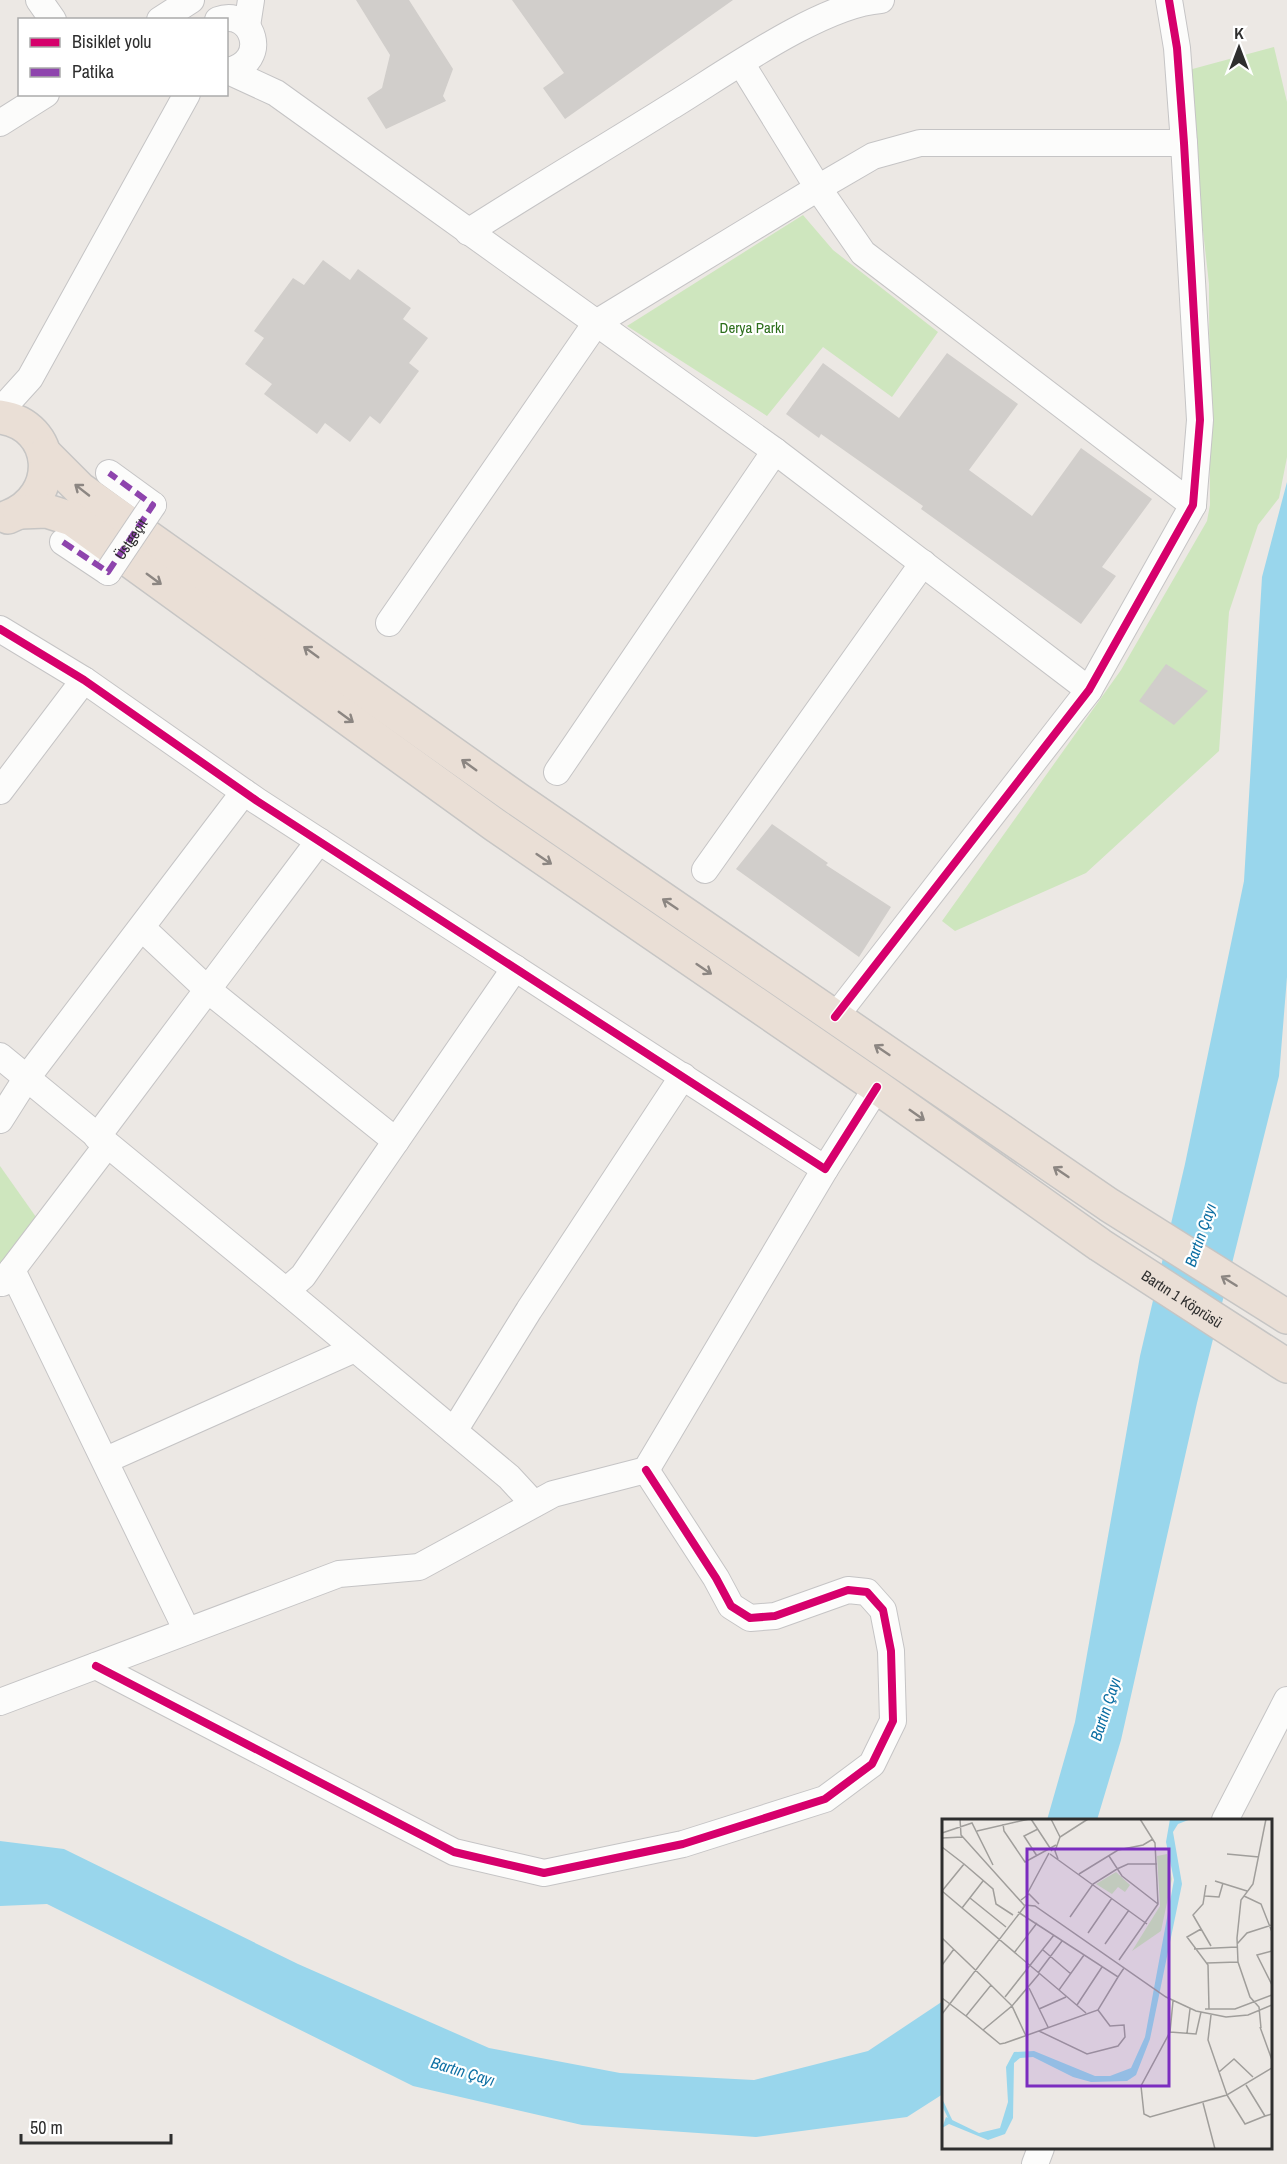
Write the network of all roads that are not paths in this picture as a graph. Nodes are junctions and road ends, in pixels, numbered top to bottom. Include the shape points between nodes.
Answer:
1 (39, 0) edge
2 (191, 0) edge
3 (241, 0) edge
4 (250, 0) edge
5 (881, 0) edge
6 (1169, 0) edge
7 (215, 11) edge
8 (52, 18) edge
9 (168, 18) edge
10 (250, 38) junction
11 (741, 63) junction
12 (228, 71) edge
13 (228, 71) edge
14 (276, 93) junction
15 (43, 96) edge
16 (187, 96) edge
17 (0, 123) edge
18 (1184, 143) junction
19 (818, 188) junction
20 (468, 232) junction
21 (596, 323) junction
22 (30, 378) junction
23 (0, 411) edge
24 (0, 417) edge
25 (41, 447) junction
26 (775, 451) junction
27 (109, 473) dead end
28 (1193, 506) junction
29 (10, 515) edge
30 (63, 542) dead end
31 (923, 563) junction
32 (389, 624) dead end
33 (0, 629) edge
34 (84, 680) junction
35 (1089, 690) junction
36 (557, 772) dead end
37 (0, 791) edge
38 (244, 792) junction
39 (319, 841) junction
40 (705, 870) dead end
41 (141, 928) junction
42 (515, 968) junction
43 (208, 990) junction
44 (835, 1017) junction
45 (0, 1056) edge
46 (682, 1076) junction
47 (26, 1079) junction
48 (877, 1087) junction
49 (0, 1120) edge
50 (102, 1141) junction
51 (396, 1141) junction
52 (825, 1169) junction
53 (6, 1277) edge
54 (286, 1291) junction
55 (1283, 1314) edge
56 (355, 1348) junction
57 (1276, 1359) edge
58 (454, 1431) junction
59 (106, 1460) junction
60 (646, 1470) junction
61 (534, 1504) junction
62 (188, 1631) junction
63 (96, 1666) junction
64 (1287, 1700) edge
65 (0, 1702) edge
66 (1226, 1819) edge
67 (1041, 2149) edge
68 (1035, 2164) edge

1 - 8 street
2 - 9 street
3 - 7 street
4 - 10 street
5 - 11 street via 827,15
6 - 18 street
7 - 10 street via 240,21
10 - 12 street via 244,65
10 - 14 street
11 - 19 street
11 - 20 street
13 - 14 street
14 - 20 street
15 - 17 street
16 - 22 street
18 - 19 street via 920,143 873,156
18 - 28 street via 1200,420
19 - 21 street
19 - 28 street via 863,253
20 - 21 street
21 - 26 street
21 - 32 street
22 - 23 street
22 - 25 street via 28,406
24 - 25 highway via 26,427
25 - 29 highway via 46,471 42,487 33,501
44 -> 25 highway via 517,799 80,489
26 - 31 street
26 - 36 street
27 - 30 street, Üstgeçit, bridge via 153,506 108,572
28 - 35 street
29 -> 48 highway, Bartın 1 Köprüsü via 47,512 72,519 495,825
31 - 35 street
31 - 40 street
33 - 34 street
34 - 37 street
34 - 38 street
35 - 44 street
38 - 39 street
38 - 41 street
39 - 42 street
39 - 43 street
41 - 43 street
41 - 47 street
42 - 46 street
42 - 51 street
43 - 50 street
43 - 51 street
55 -> 44 highway via 1109,1205
45 - 47 street
46 - 52 street
46 - 58 street
47 - 49 street
47 - 50 street
48 - 52 street
48 -> 57 highway, Bartın 1 Köprüsü via 1100,1245
50 - 53 street
50 - 54 street
51 - 54 street via 303,1276
52 - 60 street
53 - 59 street
54 - 56 street
56 - 58 street
56 - 59 street
58 - 61 street via 509,1477
59 - 62 street
60 - 61 street via 553,1494
60 - 63 street via 731,1606 750,1618 775,1616 848,1590 867,1592 883,1610 891,1651 892,1721 872,1764 825,1799 682,1844 544,1873 454,1852
61 - 62 street via 419,1567 339,1574
62 - 63 street
63 - 65 street
64 - 66 street
67 - 68 street

